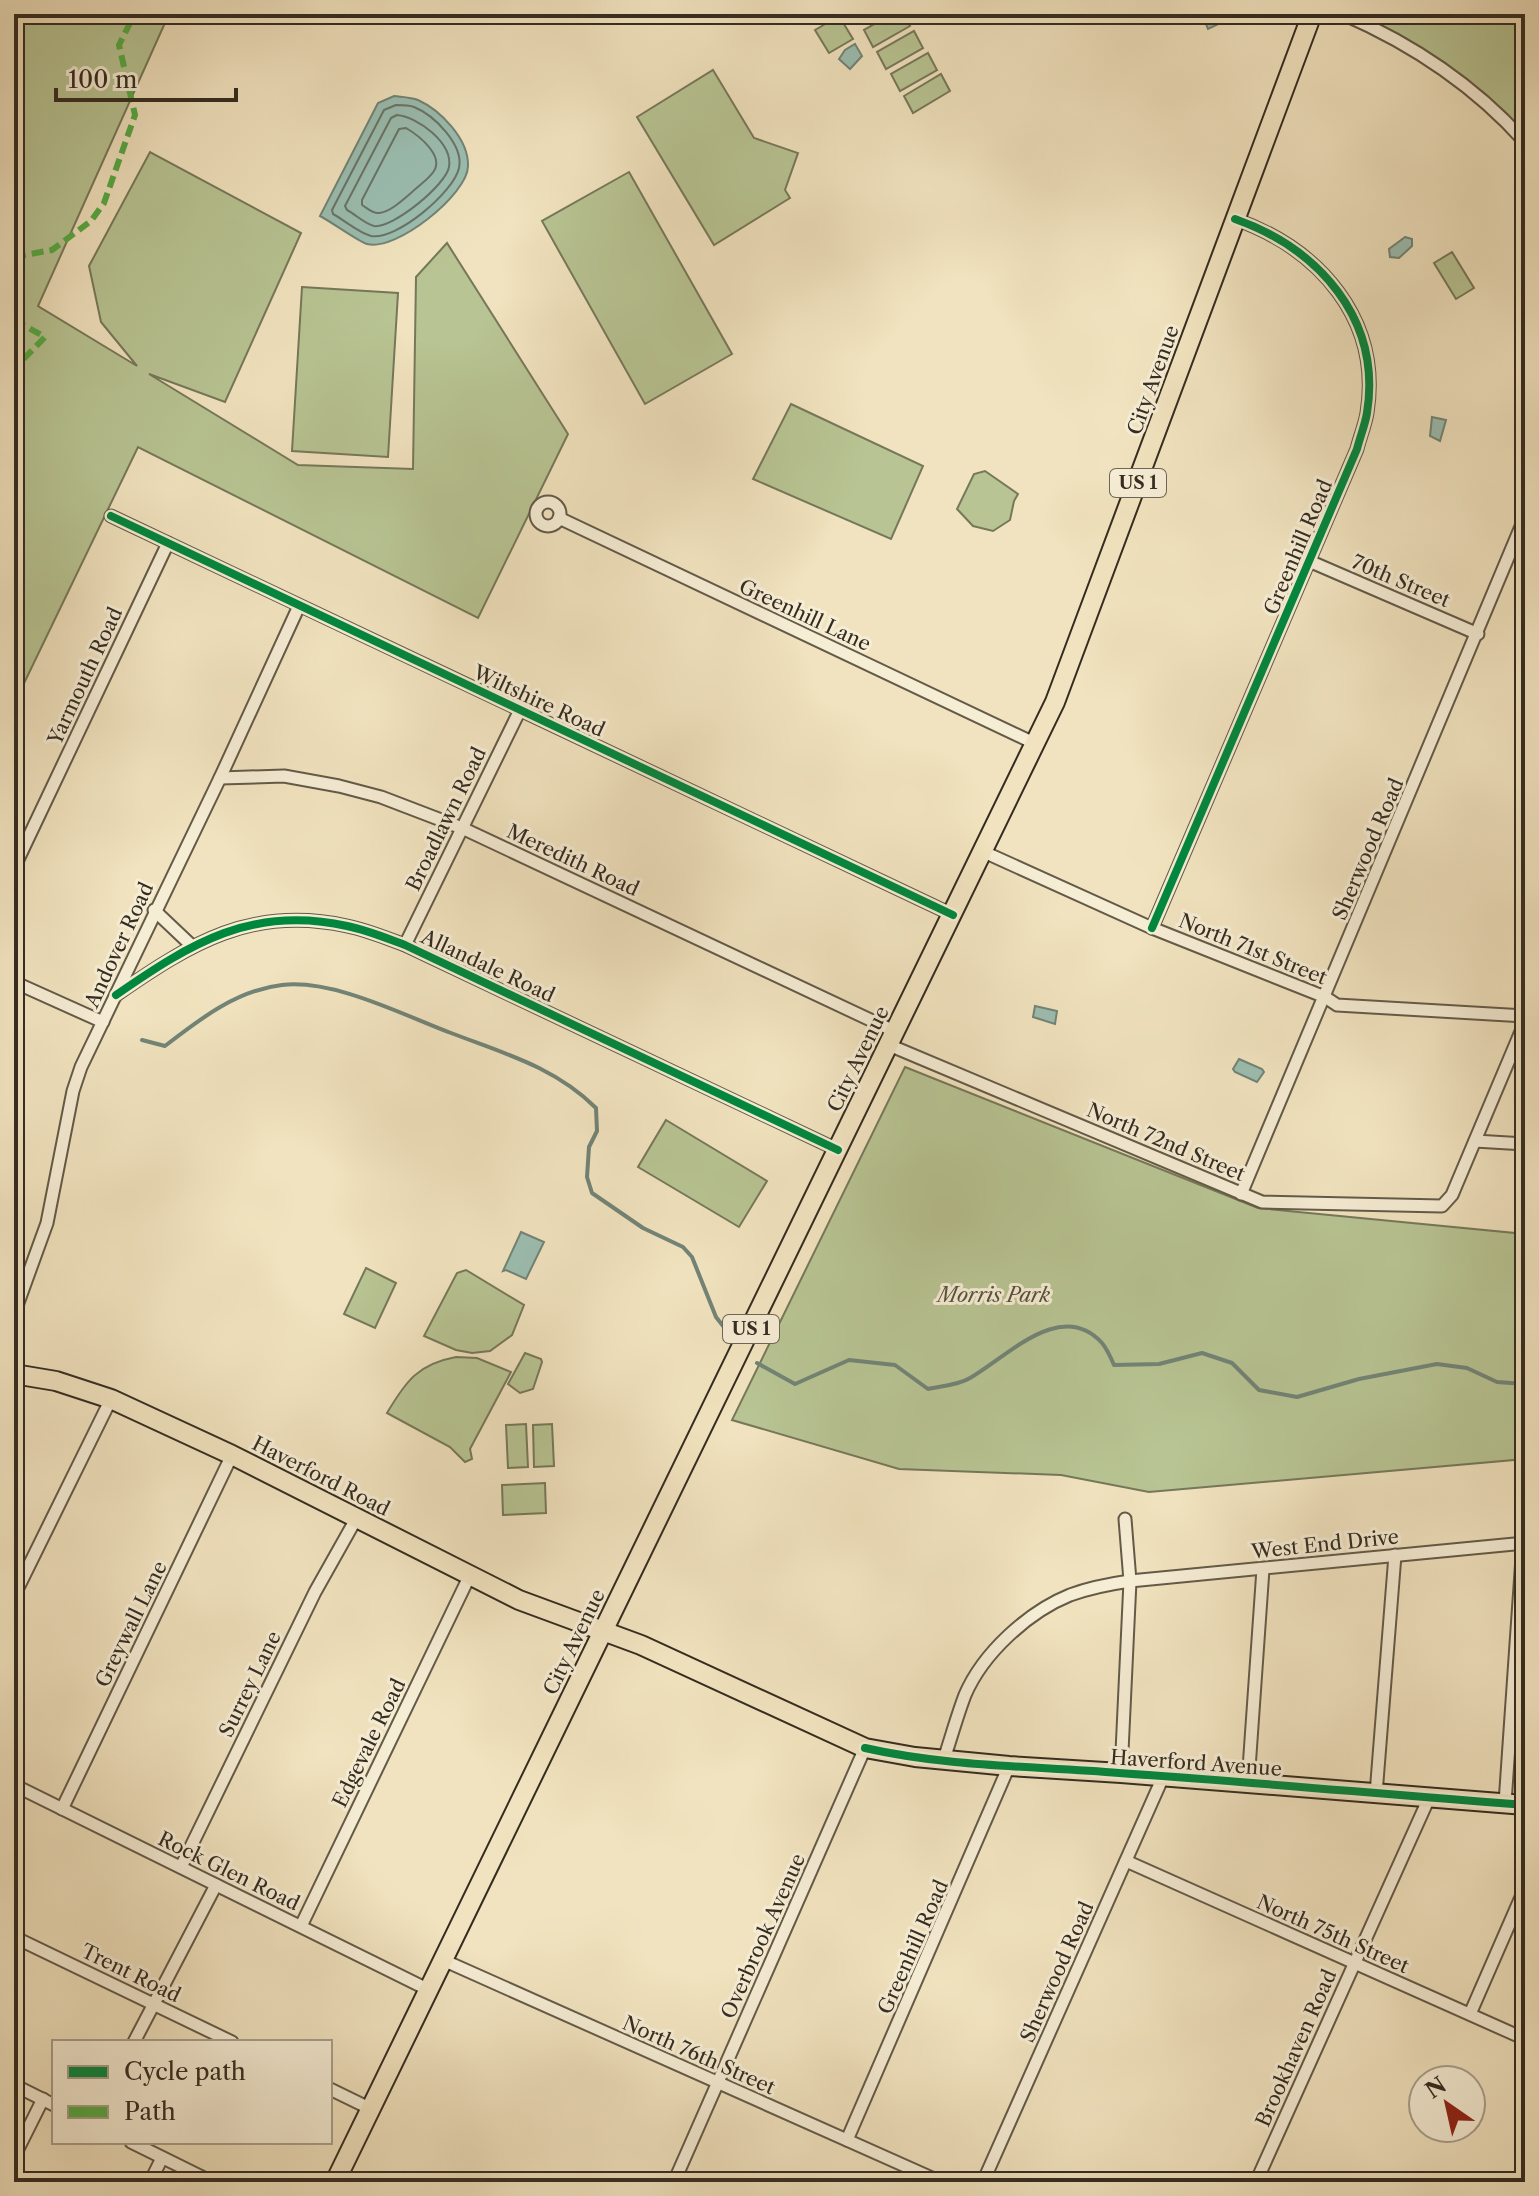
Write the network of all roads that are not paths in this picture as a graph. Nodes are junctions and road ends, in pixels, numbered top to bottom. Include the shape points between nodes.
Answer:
1 (1312, 14) edge
2 (1343, 14) edge
3 (1525, 142) edge
4 (1235, 219) junction
5 (111, 516) dead end
6 (1525, 517) edge
7 (559, 518) dead end
8 (168, 543) junction
9 (1309, 561) junction
10 (299, 606) junction
11 (1478, 634) junction
12 (520, 710) junction
13 (1036, 744) junction
14 (220, 778) junction
15 (462, 828) junction
16 (984, 852) junction
17 (14, 868) edge
18 (154, 910) junction
19 (953, 915) junction
20 (1152, 928) junction
21 (191, 945) junction
22 (405, 945) junction
23 (14, 982) edge
24 (116, 995) junction
25 (1325, 997) junction
26 (1525, 1016) edge
27 (103, 1022) junction
28 (1525, 1022) edge
29 (892, 1039) junction
30 (1475, 1141) junction
31 (1525, 1144) edge
32 (838, 1150) junction
33 (1241, 1194) junction
34 (14, 1314) edge
35 (14, 1374) edge
36 (111, 1399) junction
37 (232, 1455) junction
38 (356, 1519) junction
39 (1125, 1519) dead end
40 (1524, 1543) edge
41 (1395, 1555) junction
42 (1263, 1569) junction
43 (470, 1575) junction
44 (1130, 1581) junction
45 (14, 1596) edge
46 (604, 1630) junction
47 (865, 1748) junction
48 (944, 1759) junction
49 (1009, 1766) junction
50 (1121, 1773) junction
51 (1163, 1777) junction
52 (1248, 1783) junction
53 (14, 1785) edge
54 (1376, 1794) junction
55 (1429, 1798) junction
56 (1505, 1803) junction
57 (1525, 1805) edge
58 (62, 1809) junction
59 (1126, 1861) junction
60 (181, 1867) junction
61 (216, 1885) junction
62 (1525, 1888) edge
63 (301, 1926) junction
64 (14, 1937) edge
65 (443, 1960) junction
66 (1355, 1963) junction
67 (429, 1990) junction
68 (152, 2004) junction
69 (1470, 2014) junction
70 (1525, 2039) edge
71 (135, 2040) edge
72 (228, 2040) edge
73 (717, 2083) junction
74 (14, 2085) edge
75 (332, 2090) edge
76 (48, 2102) edge
77 (371, 2109) junction
78 (847, 2140) junction
79 (135, 2144) edge
80 (14, 2157) edge
81 (162, 2158) junction
82 (150, 2182) edge
83 (212, 2182) edge
84 (335, 2182) edge
85 (674, 2182) edge
86 (941, 2182) edge
87 (983, 2182) edge
88 (1256, 2182) edge

1 - 4 main road, City Avenue / US 1
2 - 3 street via 1435,64 1469,88
4 - 9 street, Greenhill Road via 1286,242 1318,267 1343,298 1365,352 1367,414
4 - 13 main road, City Avenue / US 1
5 - 8 street, Wiltshire Road
6 - 11 street, Sherwood Road
7 - 13 street, Greenhill Lane
8 - 10 street, Wiltshire Road
8 - 17 street, Yarmouth Road
9 - 11 street, 70th Street
9 - 20 street, Greenhill Road
10 - 12 street, Wiltshire Road
10 - 14 street, Andover Road
11 - 25 street, Sherwood Road
12 - 15 street, Broadlawn Road
12 - 19 street, Wiltshire Road
13 - 16 main road, City Avenue / US 1
14 - 15 street, Meredith Road via 284,776 339,786
14 - 18 street, Andover Road
15 - 22 street, Broadlawn Road
15 - 29 street, Meredith Road
16 - 19 main road, City Avenue / US 1
16 - 20 street, North 71st Street
18 - 21 street
18 - 24 street, Andover Road
19 - 29 main road, City Avenue / US 1
20 - 25 street, North 71st Street
21 - 22 street, Allandale Road via 250,924 305,920 350,926
21 - 24 street, Allandale Road
22 - 32 street, Allandale Road
23 - 27 street
24 - 27 street, Andover Road
25 - 26 street, North 71st Street via 1337,1005
25 - 33 street, Sherwood Road
27 - 34 street, Andover Road via 73,1091 47,1223
28 - 30 street
29 - 32 main road, City Avenue / US 1
29 - 33 street, North 72nd Street
30 - 31 street
30 - 33 street, North 72nd Street via 1442,1206 1262,1202
32 - 46 main road, City Avenue / US 1
35 - 36 main road, Haverford Road
36 - 37 main road, Haverford Road
36 - 45 street
37 - 38 main road, Haverford Road
37 - 58 street, Greywall Lane
38 - 43 main road, Haverford Road
38 - 60 street, Surrey Lane
39 - 44 street
40 - 41 street, West End Drive
40 - 56 street
41 - 42 street, West End Drive
41 - 54 street
42 - 44 street, West End Drive
42 - 52 street
43 - 46 main road, Haverford Road via 519,1600
43 - 63 street, Edgevale Road
44 - 48 street via 1069,1596 1015,1630 966,1693
44 - 50 street
46 - 47 main road, Haverford Avenue
46 - 65 main road, City Avenue / US 1
47 - 48 main road, Haverford Avenue
47 - 73 street, Overbrook Avenue
48 - 49 main road, Haverford Avenue
49 - 50 main road, Haverford Avenue
49 - 78 street, Greenhill Road
50 - 51 main road, Haverford Avenue
51 - 52 main road, Haverford Avenue
51 - 59 street, Sherwood Road
52 - 54 main road, Haverford Avenue
53 - 58 street, Rock Glen Road
54 - 55 main road, Haverford Avenue
55 - 56 main road, Haverford Avenue
55 - 66 street, Brookhaven Road
56 - 57 main road, Haverford Avenue
58 - 60 street, Rock Glen Road
59 - 66 street, North 75th Street
59 - 87 street, Sherwood Road
60 - 61 street, Rock Glen Road
61 - 63 street, Rock Glen Road
61 - 68 street
62 - 69 street
63 - 67 street, Rock Glen Road
64 - 68 street, Trent Road
65 - 67 main road, City Avenue / US 1
65 - 73 street, North 76th Street
66 - 69 street, North 75th Street
66 - 88 street, Brookhaven Road
67 - 77 main road, City Avenue / US 1
68 - 71 street
68 - 72 street, Trent Road
69 - 70 street, North 75th Street
73 - 78 street, North 76th Street
73 - 85 street, Overbrook Avenue
74 - 76 street
75 - 77 street
76 - 80 street
77 - 84 main road, City Avenue / US 1
78 - 86 street, North 76th Street
79 - 81 street
81 - 82 street
81 - 83 street

